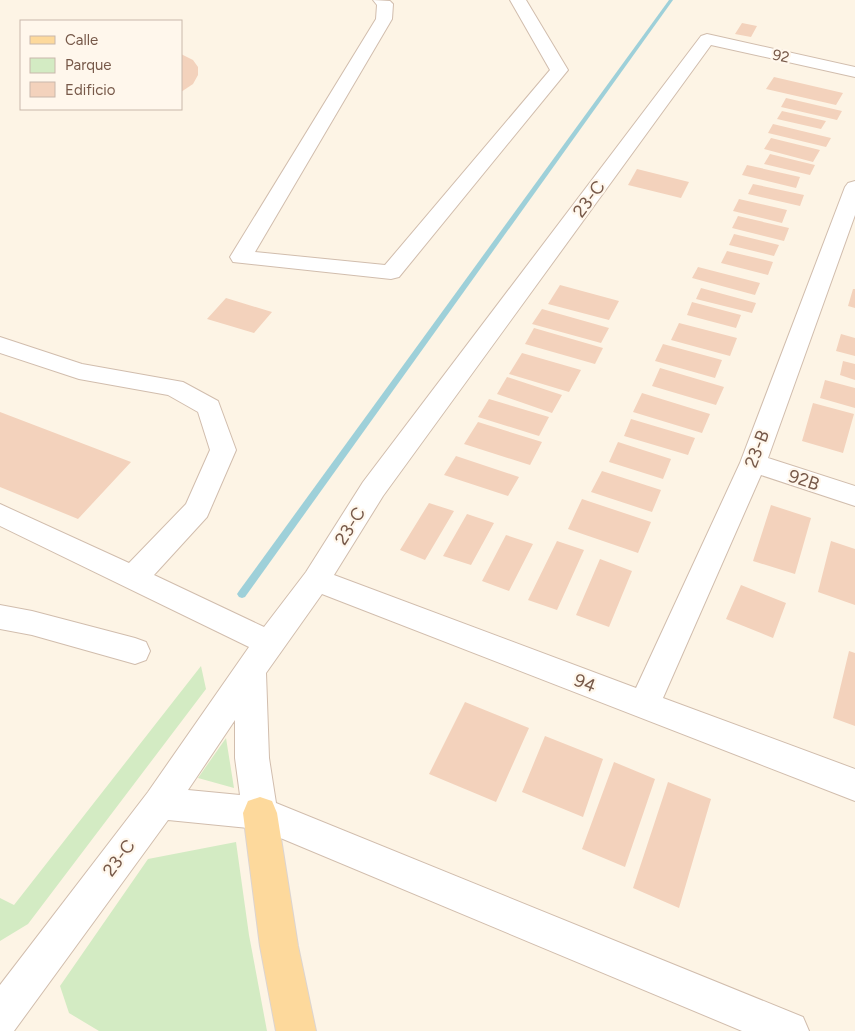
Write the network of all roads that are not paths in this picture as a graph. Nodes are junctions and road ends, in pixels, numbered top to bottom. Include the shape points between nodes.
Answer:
1 (381, 0) edge
2 (518, 0) edge
3 (707, 39) joint
4 (855, 72) edge
5 (855, 187) edge
6 (0, 345) edge
7 (752, 463) junction
8 (855, 496) edge
9 (0, 514) edge
10 (134, 577) junction
11 (316, 580) junction
12 (0, 617) edge
13 (269, 643) junction
14 (135, 651) dead end
15 (250, 672) junction
16 (644, 705) junction
17 (855, 785) edge
18 (160, 803) junction
19 (260, 813) junction
20 (0, 1017) edge
21 (296, 1031) edge
22 (789, 1031) edge

1 - 2 street via 386,4 384,19 241,257 391,272 559,70
3 - 4 street, 92
3 - 11 street, 23-C via 373,489
5 - 7 street, 23-B
6 - 10 street via 79,371 174,388 209,407 223,450 197,510
7 - 8 street, 92B
7 - 16 street, 23-B
9 - 10 street
10 - 13 street
11 - 13 street, 23-C
11 - 16 street, 94
12 - 14 street
13 - 15 street, 23-C
15 - 18 street, 23-C
15 - 19 street via 252,758
16 - 17 street, 94
18 - 19 street
18 - 20 street, 23-C
19 - 21 main road via 279,946
19 - 22 street

